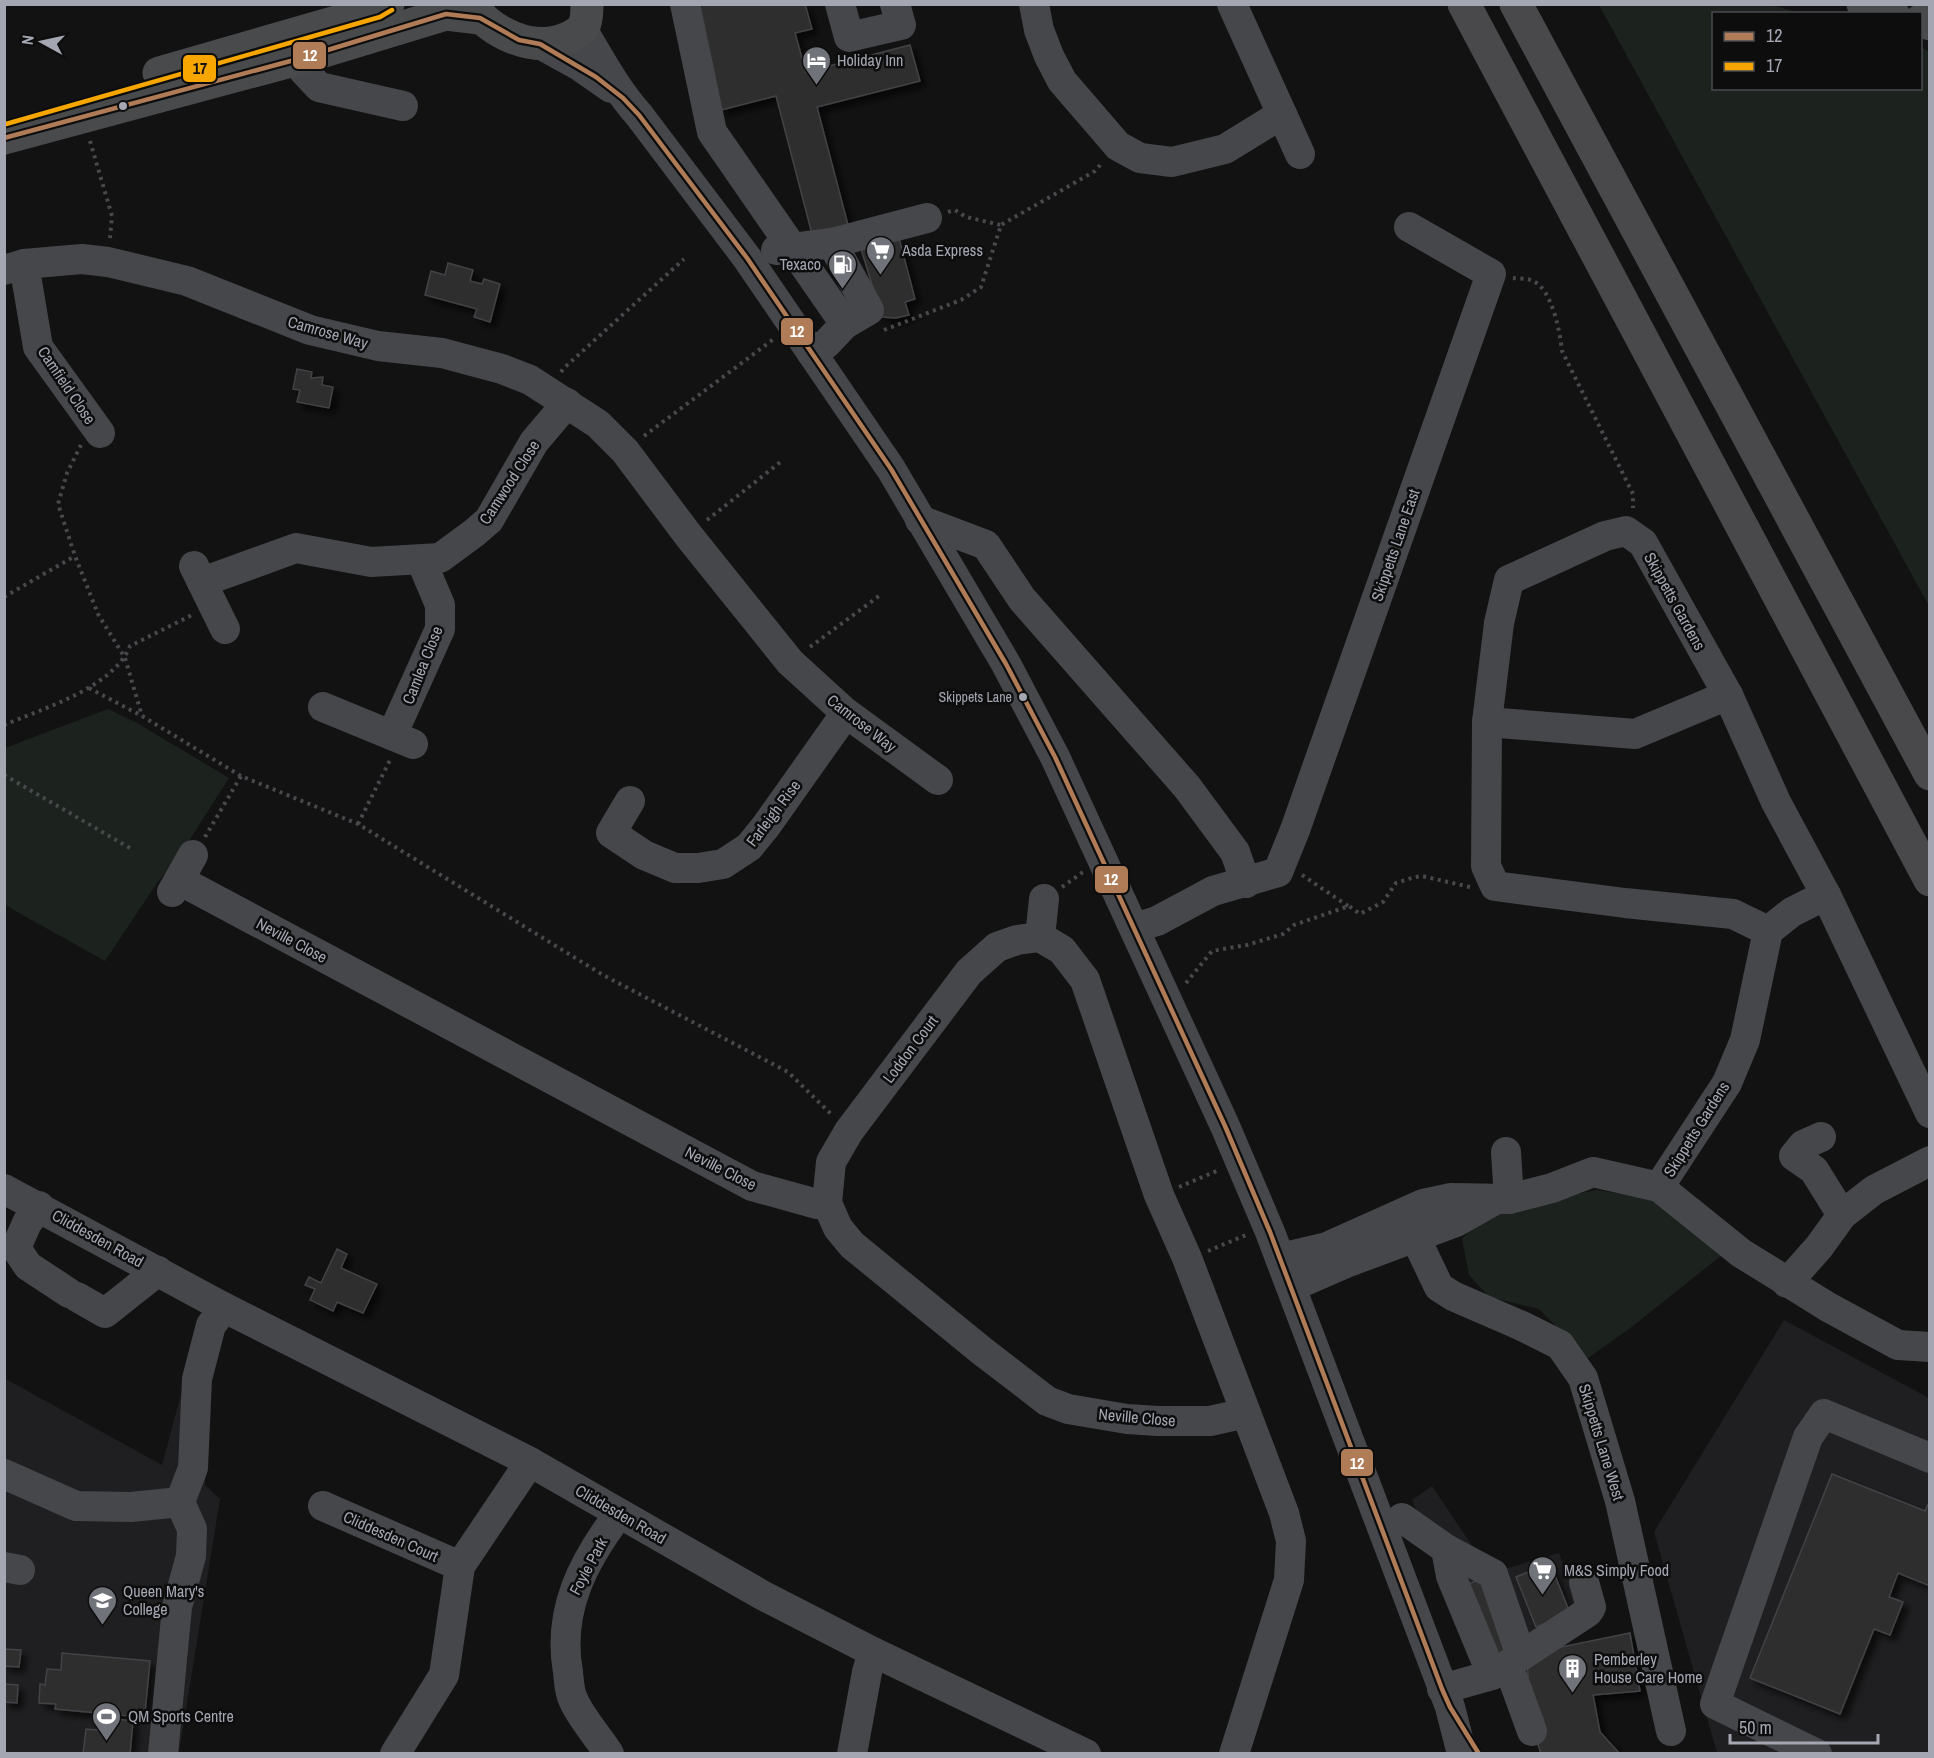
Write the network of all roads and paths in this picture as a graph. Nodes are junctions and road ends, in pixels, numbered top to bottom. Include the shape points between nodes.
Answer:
1 (388, 4) edge
2 (685, 4) edge
3 (840, 4) edge
4 (895, 4) edge
5 (1034, 4) edge
6 (1232, 4) edge
7 (1464, 4) edge
8 (1516, 4) edge
9 (1863, 4) edge
10 (475, 11) edge
11 (1887, 12) edge
12 (585, 17) edge
13 (540, 44) junction
14 (298, 59) junction
15 (623, 98) junction
16 (403, 106) dead end
17 (1282, 114) junction
18 (4, 117) edge
19 (4, 138) edge
20 (90, 140) dead end
21 (1118, 146) junction
22 (1300, 154) dead end
23 (927, 218) joint
24 (1001, 225) junction
25 (1409, 227) dead end
26 (812, 246) junction
27 (747, 258) junction
28 (684, 259) dead end
29 (108, 262) junction
30 (14, 267) edge
31 (1491, 274) junction
32 (884, 330) dead end
33 (781, 334) dead end
34 (811, 352) junction
35 (558, 398) junction
36 (101, 433) joint
37 (625, 452) junction
38 (783, 460) dead end
39 (920, 520) junction
40 (1626, 531) junction
41 (688, 535) junction
42 (75, 556) junction
43 (421, 560) junction
44 (208, 595) joint
45 (879, 596) dead end
46 (4, 597) edge
47 (125, 658) junction
48 (790, 662) junction
49 (89, 688) junction
50 (1728, 695) junction
51 (323, 707) dead end
52 (846, 713) junction
53 (142, 716) junction
54 (1487, 722) junction
55 (4, 725) edge
56 (402, 739) junction
57 (1929, 774) edge
58 (4, 776) edge
59 (241, 776) junction
60 (938, 780) dead end
61 (630, 801) dead end
62 (358, 824) junction
63 (130, 848) dead end
64 (1282, 861) junction
65 (182, 876) joint
66 (1929, 880) edge
67 (1246, 883) junction
68 (1480, 890) dead end
69 (1826, 896) junction
70 (1044, 899) dead end
71 (1349, 906) junction
72 (1134, 928) junction
73 (1768, 931) junction
74 (1041, 937) junction
75 (1183, 986) dead end
76 (1929, 1113) edge
77 (833, 1116) dead end
78 (1821, 1137) dead end
79 (1506, 1152) dead end
80 (1929, 1161) edge
81 (1220, 1170) dead end
82 (1190, 1183) dead end
83 (1659, 1187) junction
84 (4, 1189) edge
85 (1502, 1199) junction
86 (828, 1203) junction
87 (39, 1206) junction
88 (1842, 1215) junction
89 (1409, 1225) junction
90 (1246, 1235) dead end
91 (1217, 1248) dead end
92 (10, 1252) edge
93 (1280, 1258) junction
94 (158, 1271) junction
95 (1787, 1283) junction
96 (1291, 1287) junction
97 (225, 1308) junction
98 (1929, 1347) edge
99 (1246, 1413) junction
100 (1929, 1458) edge
101 (531, 1462) junction
102 (4, 1474) edge
103 (180, 1502) junction
104 (322, 1506) dead end
105 (619, 1514) junction
106 (1402, 1518) dead end
107 (1446, 1549) junction
108 (460, 1566) junction
109 (1584, 1582) dead end
110 (873, 1652) junction
111 (1507, 1665) junction
112 (1446, 1698) junction
113 (1532, 1731) dead end
114 (1671, 1731) dead end
115 (162, 1754) edge
116 (396, 1754) edge
117 (609, 1754) edge
118 (852, 1754) edge
119 (1086, 1754) edge
120 (1234, 1754) edge
121 (1462, 1754) edge
122 (1479, 1754) edge
123 (1817, 1754) edge

1 - 18 main road
2 - 26 street via 712,132
3 - 4 street via 849,37 901,25
5 - 21 street via 1049,56 1062,81
6 - 17 street
7 - 66 highway
8 - 57 highway
9 - 11 main road
10 - 13 main road via 519,40
10 - 14 main road via 446,14
12 - 13 main road via 559,42
12 - 15 street via 603,68
13 - 15 street via 578,65
14 - 16 street via 319,87
14 - 19 main road
15 - 27 street
17 - 21 street via 1225,149 1172,162 1140,158
17 - 22 street
20 - 29 path via 112,216
21 - 24 path via 1095,171
23 - 24 path via 956,210 966,217
23 - 26 street
24 - 32 path via 981,287 962,300
25 - 31 street
26 - 27 street
26 - 34 street via 851,321
27 - 34 street
28 - 35 path via 564,368
29 - 30 street, Camrose Way via 82,259
29 - 35 street, Camrose Way via 187,281 310,330 378,346 442,353 502,369 530,380
30 - 36 street, Camfield Close via 38,347
31 - 40 path via 1533,281 1547,294 1562,351 1633,494 1633,515
31 - 64 street, Skippetts Lane East
33 - 37 path
34 - 39 street via 891,469
35 - 37 street, Camrose Way via 598,424
35 - 43 street, Camwood Close via 489,520 440,558
36 - 42 path via 67,473 58,504
37 - 41 street, Camrose Way
38 - 41 path
39 - 67 street via 986,545 1022,599 1187,787 1235,852
39 - 72 street via 1006,664 1055,757
40 - 50 street, Skippetts Gardens via 1643,543
40 - 54 street via 1605,536 1509,580 1499,623
41 - 48 street, Camrose Way
42 - 46 path
42 - 47 path via 98,614
43 - 44 street, Camwood Close via 371,562 296,548
43 - 56 street, Camlea Close via 440,605 440,629
44 - 47 path via 130,646
45 - 48 path
47 - 49 path
47 - 53 path
48 - 52 street, Camrose Way
49 - 53 path
49 - 55 path
50 - 54 street via 1635,734
50 - 69 street, Skippetts Gardens via 1776,802
51 - 56 street
52 - 60 street, Camrose Way
52 - 61 street, Farleigh Rise via 749,847 723,864 675,868 636,849 611,832
53 - 59 path
54 - 73 street via 1486,866 1495,886 1733,914
56 - 62 path
58 - 63 path
59 - 62 path
59 - 65 path
62 - 77 path via 603,975 788,1072
64 - 67 street, Skippetts Lane East via 1278,872
64 - 71 path
65 - 86 street, Neville Close via 752,1186 817,1204
67 - 72 street, Skippetts Lane East via 1213,891 1157,921
68 - 71 path via 1422,876 1396,883 1383,902 1360,914
69 - 73 street via 1792,912
69 - 76 street, Skippetts Gardens
70 - 74 street
71 - 75 path via 1294,925 1282,934 1212,951
72 - 93 street via 1225,1126
73 - 83 street, Skippetts Gardens via 1745,1040 1727,1083
74 - 86 street, Loddon Court via 997,948 969,972 849,1131 831,1162
74 - 99 street via 1062,950 1085,980 1159,1195
78 - 88 street via 1803,1145 1794,1156 1814,1170
79 - 85 street
80 - 88 street via 1874,1191
81 - 82 path
83 - 85 street, Skippetts Gardens via 1593,1172 1552,1188
83 - 95 street, Skippetts Gardens via 1740,1253
84 - 87 street, Cliddesden Road
85 - 89 street via 1456,1222
86 - 99 street, Neville Close via 838,1228 852,1245 1047,1401 1068,1409 1158,1421 1210,1421
87 - 92 street, Cliddesden Road
87 - 94 street, Cliddesden Road
88 - 95 street
89 - 93 street
89 - 96 street
89 - 114 street, Skippetts Lane West via 1439,1287 1560,1345 1584,1378 1620,1500
90 - 91 path
92 - 94 street, Cliddesden Road via 105,1313
93 - 96 street
94 - 97 street, Cliddesden Road
95 - 98 street, Skippetts Gardens via 1898,1345
96 - 112 street
97 - 101 street, Cliddesden Road
97 - 103 street via 212,1325 197,1379 193,1468
99 - 120 street via 1291,1541 1289,1580
100 - 123 street via 1824,1414 1808,1437 1715,1704
101 - 105 street, Cliddesden Road
101 - 108 street, Cliddesden Court
102 - 103 street via 76,1506 131,1507
103 - 115 street via 192,1529 191,1556 177,1607
104 - 108 street, Cliddesden Court
105 - 110 street, Cliddesden Road
105 - 117 street, Foyle Park via 572,1594 565,1628 573,1699
106 - 107 street
107 - 111 street via 1451,1576
107 - 111 street via 1492,1574
108 - 116 street, Cliddesden Court via 444,1675
109 - 111 street via 1591,1607 1588,1612
110 - 118 street
110 - 119 street, Cliddesden Road
111 - 112 street
111 - 113 street
112 - 121 street
112 - 122 street

